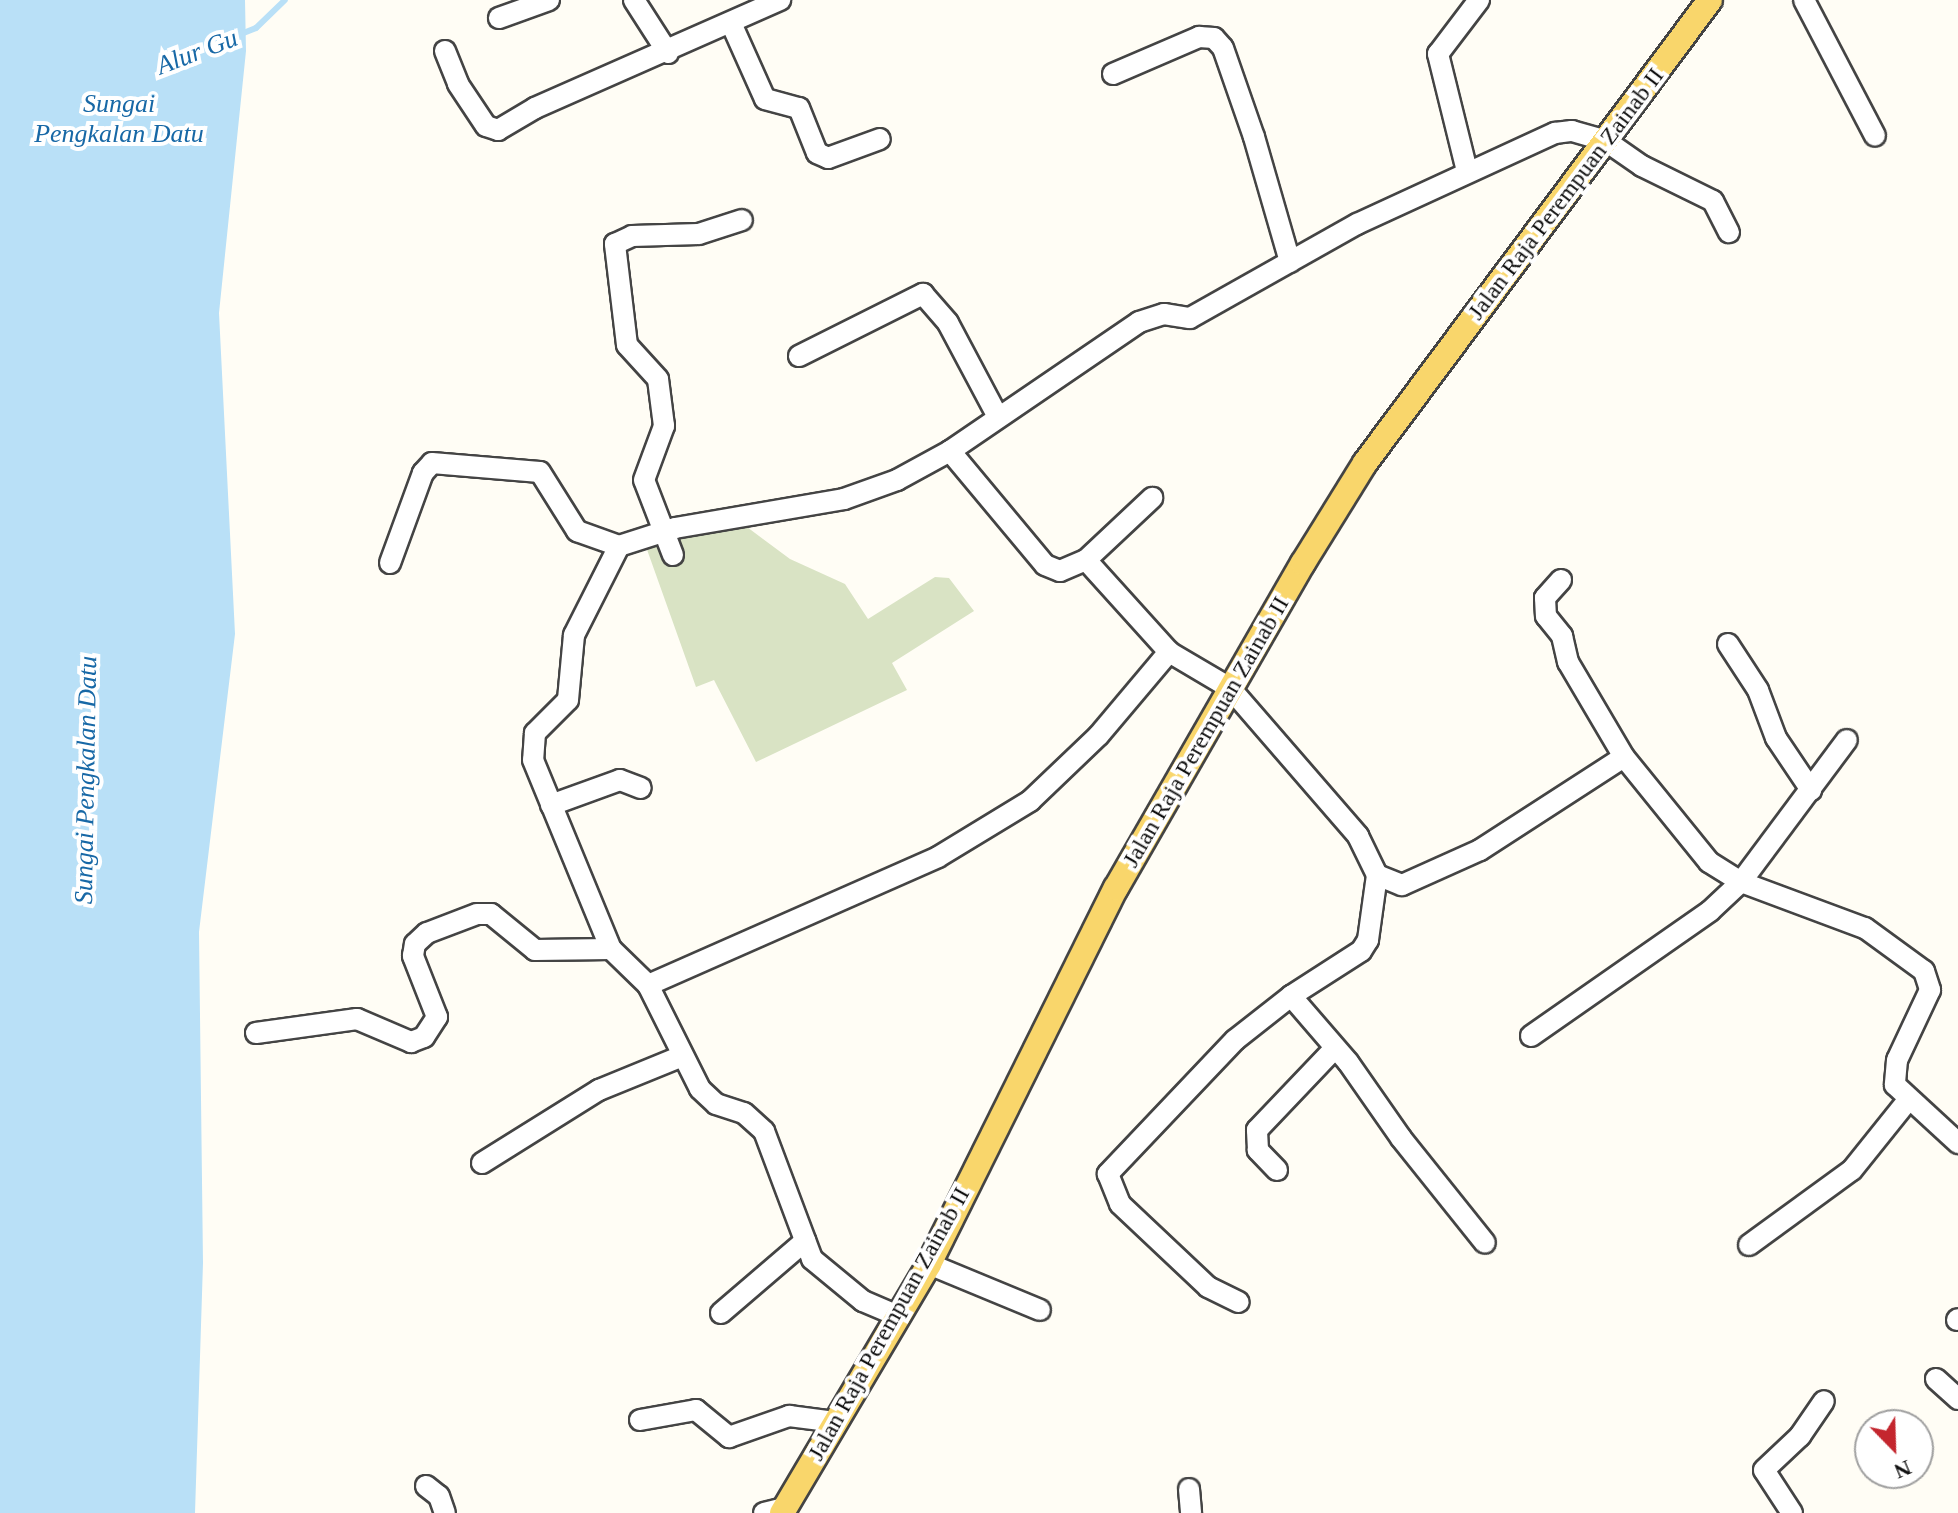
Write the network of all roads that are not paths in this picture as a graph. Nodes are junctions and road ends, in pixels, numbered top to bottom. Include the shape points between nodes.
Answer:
1 (549, 0) edge
2 (634, 0) edge
3 (780, 0) edge
4 (1479, 0) edge
5 (1710, 0) edge
6 (1804, 0) edge
7 (499, 18) dead end
8 (731, 23) junction
9 (445, 51) dead end
10 (668, 53) junction
11 (1113, 74) dead end
12 (1875, 136) dead end
13 (880, 139) dead end
14 (1606, 141) junction
15 (1467, 171) junction
16 (742, 220) dead end
17 (1729, 232) dead end
18 (1290, 262) junction
19 (799, 356) dead end
20 (998, 417) junction
21 (950, 451) junction
22 (1152, 498) dead end
23 (663, 532) junction
24 (619, 546) junction
25 (673, 555) dead end
26 (1086, 560) junction
27 (390, 563) dead end
28 (1561, 580) dead end
29 (1728, 644) dead end
30 (1169, 652) junction
31 (1232, 690) junction
32 (1847, 740) dead end
33 (1624, 757) junction
34 (641, 788) dead end
35 (1811, 790) junction
36 (551, 805) junction
37 (1377, 875) junction
38 (1741, 882) junction
39 (611, 949) junction
40 (648, 985) junction
41 (1291, 996) junction
42 (256, 1033) dead end
43 (1531, 1036) dead end
44 (1335, 1048) junction
45 (680, 1057) junction
46 (1908, 1100) junction
47 (1958, 1143) edge
48 (482, 1163) dead end
49 (1277, 1170) dead end
50 (805, 1241) junction
51 (1485, 1243) dead end
52 (1749, 1245) dead end
53 (929, 1264) junction
54 (1239, 1302) dead end
55 (1040, 1310) dead end
56 (721, 1313) dead end
57 (898, 1316) junction
58 (1936, 1379) dead end
59 (1958, 1399) edge
60 (1824, 1401) dead end
61 (640, 1420) dead end
62 (835, 1422) junction
63 (426, 1486) dead end
64 (1189, 1489) dead end
65 (777, 1511) edge
66 (445, 1513) edge
67 (1191, 1513) edge
68 (1792, 1513) edge

1 - 7 street
2 - 10 street
3 - 8 street
4 - 15 street via 1438,54
5 - 14 main road, Jalan Raja Perempuan Zainab II
6 - 12 street
8 - 10 street
8 - 13 street via 765,99 799,108 817,153 828,158
9 - 10 street via 458,84 491,131
11 - 18 street via 1199,37 1214,38 1223,48 1254,137
14 - 15 street via 1572,131 1555,133
14 - 17 street via 1642,166 1713,201
14 - 31 main road, Jalan Raja Perempuan Zainab II via 1365,463
15 - 18 street
16 - 23 street via 699,234 632,236 615,244 627,345 656,373 665,413 644,480
18 - 20 street via 1190,318 1164,314 1139,322
19 - 20 street via 923,294 935,302
20 - 21 street
21 - 23 street via 897,480 844,499
21 - 26 street via 1045,565 1060,571
22 - 26 street
23 - 24 street
23 - 25 street
24 - 27 street via 577,531 540,472 437,462 423,473
24 - 36 street via 574,635 568,700 532,742 533,760
26 - 30 street
28 - 33 street via 1545,598 1546,616 1562,636 1568,662
29 - 35 street via 1758,690 1776,738
30 - 31 street
30 - 40 street via 1099,735 1030,801 938,857
31 - 37 street via 1358,836
31 - 53 main road, Jalan Raja Perempuan Zainab II via 1116,888
32 - 35 street
33 - 37 street via 1480,850 1402,885
33 - 38 street via 1709,862
34 - 36 street via 620,780
35 - 38 street
36 - 39 street
37 - 41 street via 1368,940 1361,951
38 - 43 street via 1687,931
38 - 46 street via 1865,928 1924,971 1930,990 1894,1070 1895,1085
39 - 40 street
39 - 42 street via 535,950 491,914 477,914 427,933 415,944 413,956 437,1017 435,1028 424,1037 411,1042 357,1019
40 - 45 street
41 - 44 street
41 - 54 street via 1235,1040 1108,1174 1120,1204 1208,1287
44 - 49 street via 1257,1130 1258,1150
44 - 51 street
45 - 48 street via 599,1090
45 - 50 street via 708,1099 744,1113 764,1131
46 - 47 street
46 - 52 street via 1852,1170
50 - 56 street
50 - 57 street via 812,1259 863,1301
53 - 55 street
53 - 57 main road, Jalan Raja Perempuan Zainab II
57 - 62 main road, Jalan Raja Perempuan Zainab II
58 - 59 street
60 - 68 street via 1800,1436 1764,1470
61 - 62 street via 696,1410 729,1437 789,1416
62 - 65 main road, Jalan Raja Perempuan Zainab II
63 - 66 street via 439,1496
64 - 67 street

